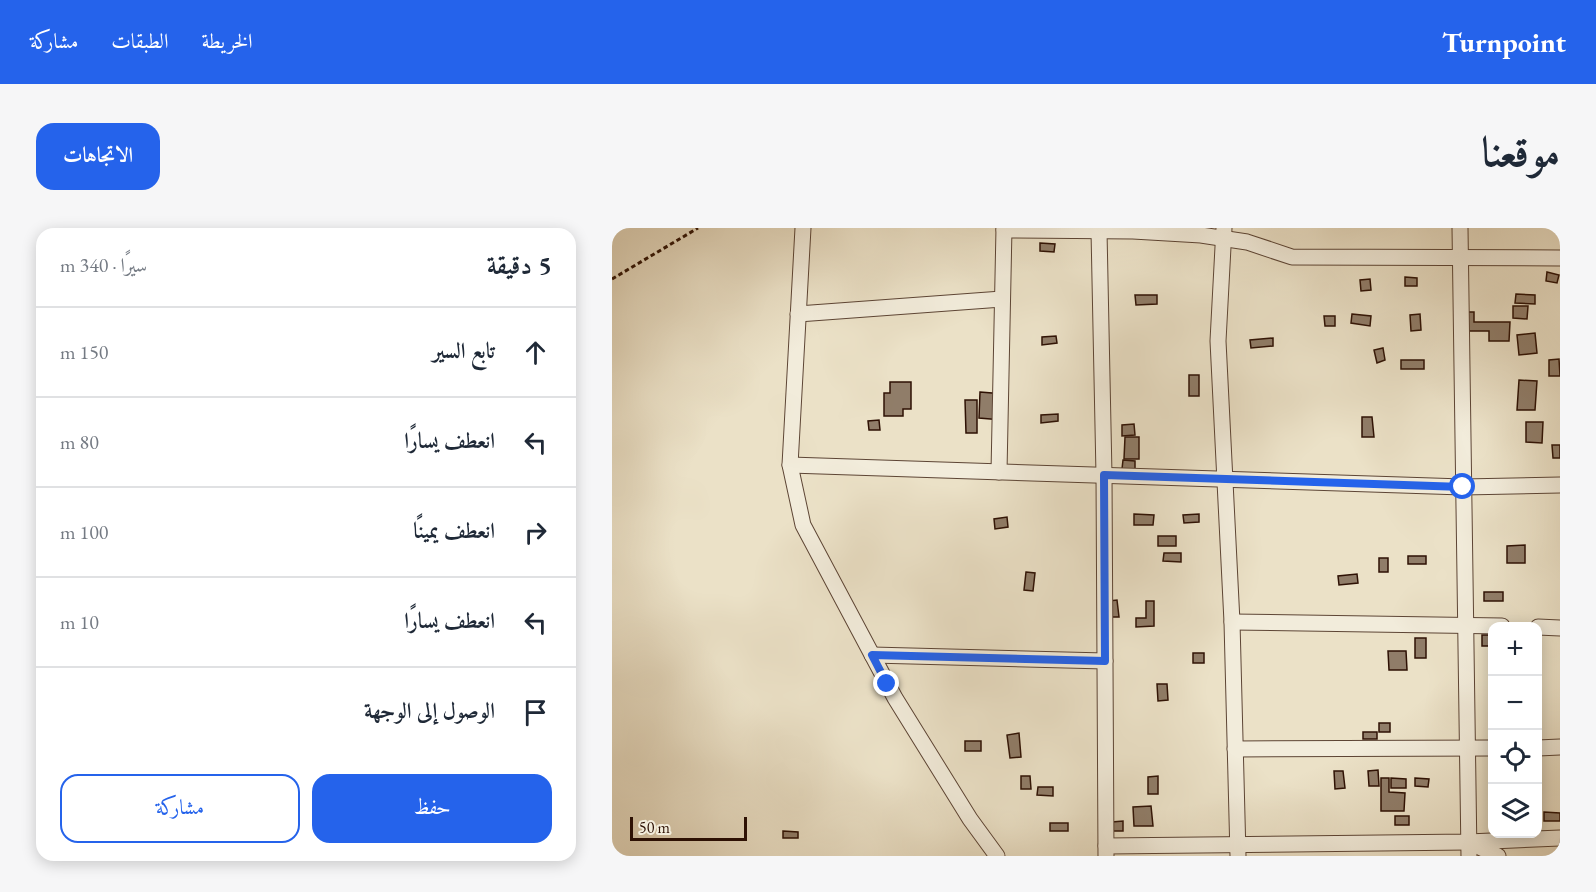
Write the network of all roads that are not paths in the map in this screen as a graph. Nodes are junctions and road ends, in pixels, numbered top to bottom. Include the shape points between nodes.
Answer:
1 (803, 228) edge
2 (1460, 228) edge
3 (1004, 229) edge
4 (1099, 231) junction
5 (1224, 233) edge
6 (1460, 258) junction
7 (1560, 258) edge
8 (1002, 299) junction
9 (798, 314) junction
10 (790, 465) junction
11 (999, 472) junction
12 (1104, 475) junction
13 (1224, 478) junction
14 (1560, 485) edge
15 (1463, 487) junction
16 (1232, 622) junction
17 (1465, 626) junction
18 (1488, 627) edge
19 (1542, 627) edge
20 (1560, 628) edge
21 (872, 655) junction
22 (1105, 661) junction
23 (1560, 747) edge
24 (1466, 748) junction
25 (1488, 748) edge
26 (1542, 748) edge
27 (1235, 749) junction
28 (1560, 838) edge
29 (1468, 849) edge
30 (1238, 850) edge
31 (1106, 851) edge
32 (997, 856) edge
33 (1498, 856) edge

1 - 9 street
2 - 6 street
3 - 4 street
3 - 8 street
4 - 5 street
4 - 12 street
5 - 6 street via 1292,257
5 - 13 street via 1218,341
6 - 7 street
6 - 15 street
8 - 9 street
8 - 11 street
9 - 10 street
10 - 11 street
10 - 21 street via 803,525
11 - 12 street
12 - 13 street
12 - 22 street
13 - 15 street
13 - 16 street
14 - 15 street
15 - 17 street
16 - 17 street
16 - 27 street
17 - 18 street
17 - 24 street
19 - 20 street
21 - 22 street
21 - 32 street via 914,729
22 - 31 street
23 - 26 street
24 - 25 street
24 - 27 street
24 - 29 street
27 - 30 street
28 - 29 street
29 - 30 street
29 - 33 street
30 - 31 street

